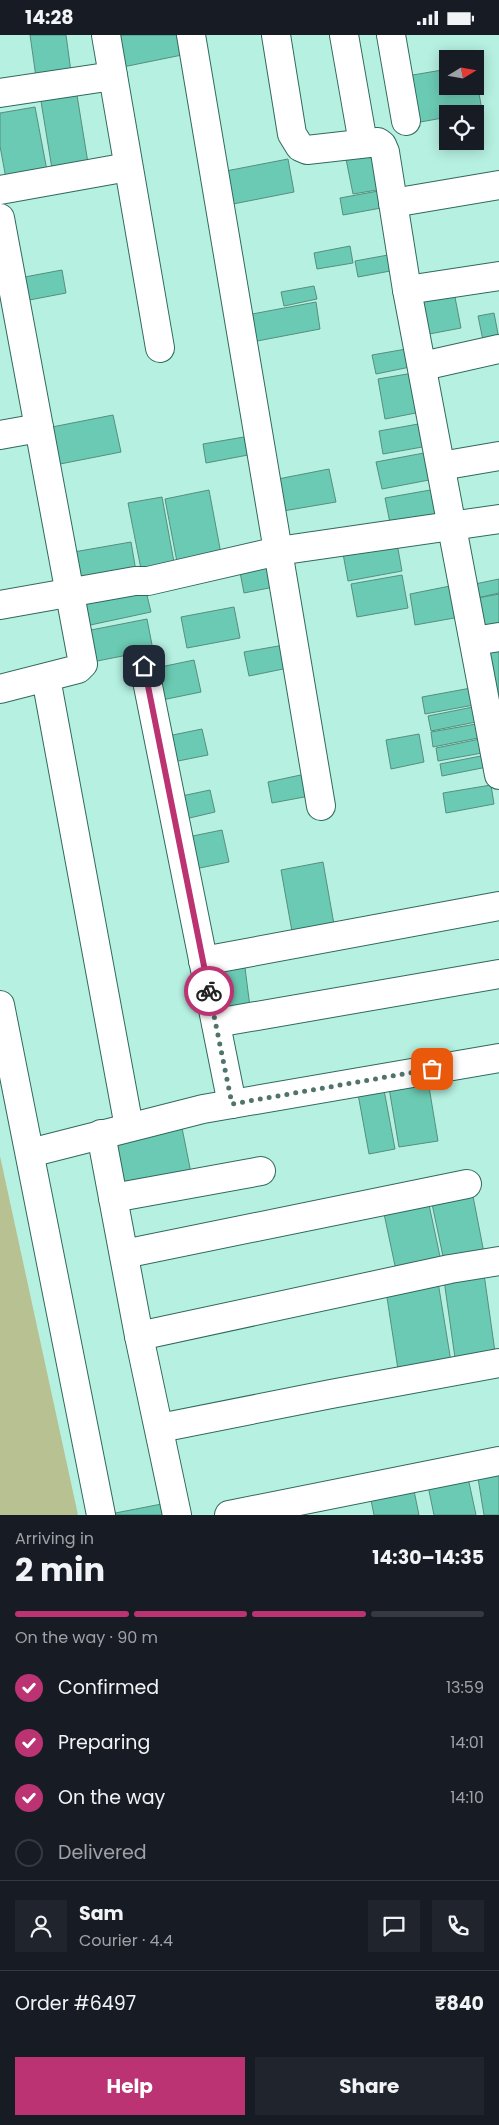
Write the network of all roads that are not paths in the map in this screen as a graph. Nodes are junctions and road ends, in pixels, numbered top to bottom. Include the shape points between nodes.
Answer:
1 (106, 35) edge
2 (191, 35) edge
3 (276, 35) edge
4 (344, 35) edge
5 (391, 35) edge
6 (113, 76) junction
7 (0, 93) edge
8 (406, 121) dead end
9 (363, 143) junction
10 (128, 167) junction
11 (499, 185) edge
12 (0, 190) edge
13 (393, 203) junction
14 (0, 218) edge
15 (499, 275) edge
16 (407, 289) junction
17 (160, 348) dead end
18 (499, 349) edge
19 (423, 366) junction
20 (39, 428) junction
21 (0, 435) edge
22 (499, 455) edge
23 (441, 466) junction
24 (499, 519) edge
25 (452, 525) junction
26 (278, 551) junction
27 (70, 593) junction
28 (0, 605) edge
29 (486, 639) edge
30 (144, 666) dead end
31 (46, 678) junction
32 (0, 689) edge
33 (494, 720) edge
34 (499, 775) edge
35 (321, 806) dead end
36 (499, 906) edge
37 (203, 961) junction
38 (499, 974) edge
39 (0, 1005) edge
40 (216, 1023) junction
41 (499, 1058) edge
42 (232, 1104) junction
43 (129, 1127) junction
44 (101, 1134) junction
45 (30, 1153) junction
46 (261, 1171) dead end
47 (467, 1184) dead end
48 (113, 1198) junction
49 (124, 1254) junction
50 (499, 1261) edge
51 (139, 1336) junction
52 (499, 1363) edge
53 (160, 1428) junction
54 (499, 1461) edge
55 (101, 1515) edge
56 (177, 1515) edge
57 (229, 1515) edge

1 - 6 street
2 - 26 street
3 - 9 street via 292,134 300,147 307,150
4 - 9 street
5 - 8 street
6 - 7 street
6 - 10 street
9 - 13 street via 378,142 382,145
10 - 12 street
10 - 17 street
11 - 13 street
13 - 16 street
14 - 20 street
15 - 16 street
16 - 19 street
18 - 19 street
19 - 23 street
20 - 21 street
20 - 27 street
22 - 23 street
23 - 25 street
24 - 25 street
25 - 26 street
25 - 29 street
26 - 27 street via 148,581
26 - 35 street
27 - 28 street
27 - 31 street via 83,664 78,669
29 - 33 street
30 - 37 street
31 - 32 street
31 - 43 street
33 - 34 street
36 - 37 street
37 - 40 street
38 - 40 street
39 - 45 street
40 - 42 street
41 - 42 street
42 - 43 street
43 - 44 street
44 - 45 street
44 - 48 street
45 - 55 street
46 - 48 street
47 - 49 street
48 - 49 street
49 - 51 street
50 - 51 street
51 - 53 street
52 - 53 street
53 - 56 street
54 - 57 street

